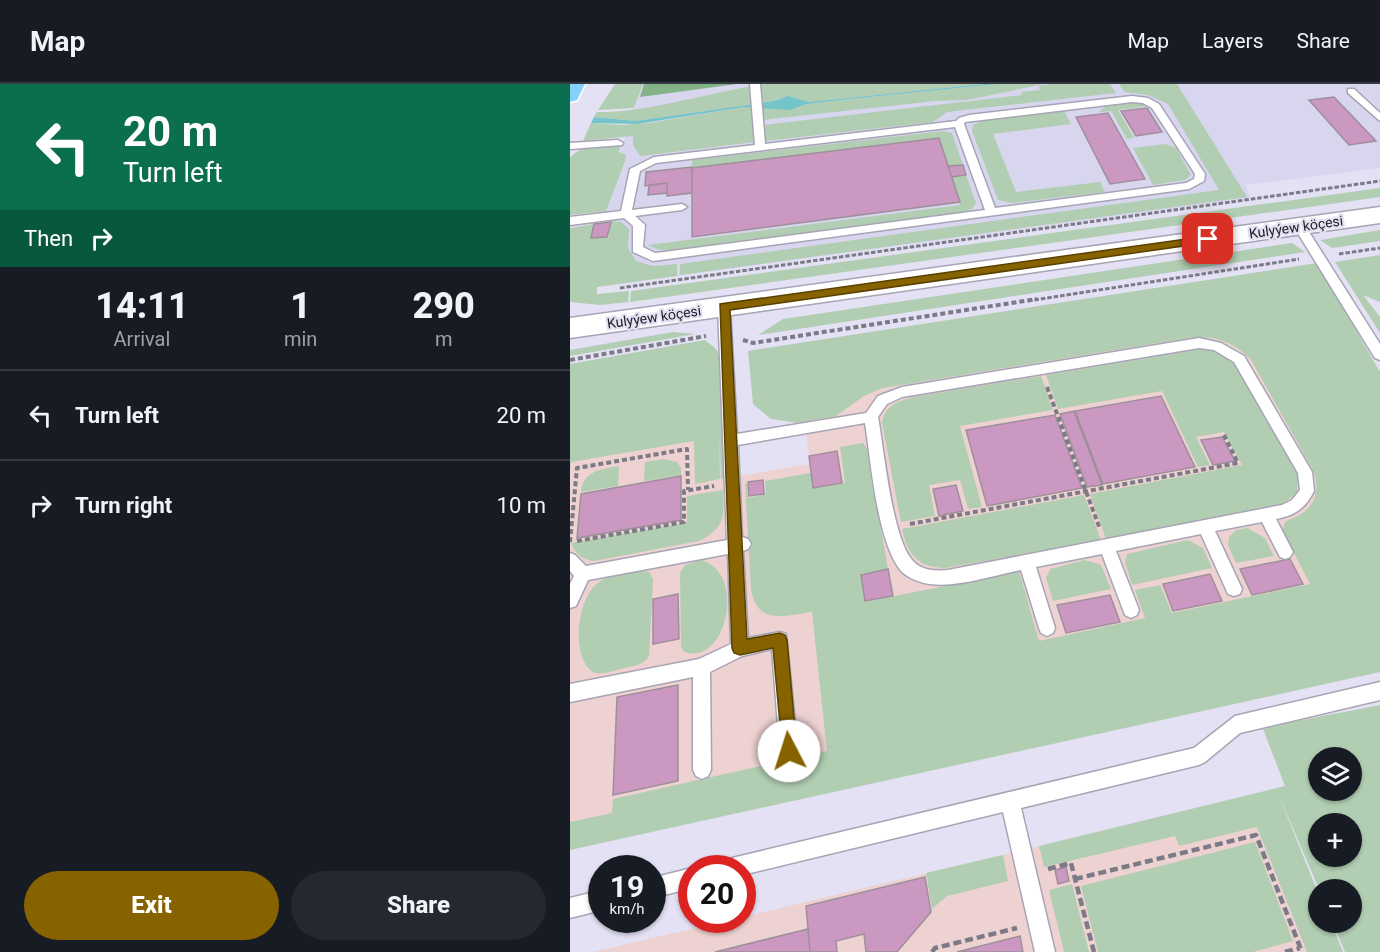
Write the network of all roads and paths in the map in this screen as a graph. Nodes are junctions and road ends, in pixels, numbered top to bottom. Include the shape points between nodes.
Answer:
1 (575, 84) edge
2 (755, 84) edge
3 (1351, 91) dead end
4 (570, 96) edge
5 (1380, 118) edge
6 (959, 124) junction
7 (618, 142) dead end
8 (570, 146) edge
9 (760, 148) junction
10 (1380, 181) edge
11 (682, 207) dead end
12 (991, 212) junction
13 (626, 214) junction
14 (1380, 215) edge
15 (570, 220) edge
16 (1300, 226) junction
17 (1380, 248) edge
18 (1332, 255) dead end
19 (1300, 259) dead end
20 (620, 288) dead end
21 (724, 307) junction
22 (570, 328) edge
23 (700, 337) dead end
24 (753, 343) dead end
25 (1380, 355) edge
26 (570, 360) edge
27 (1047, 386) dead end
28 (872, 417) junction
29 (1224, 435) dead end
30 (730, 441) junction
31 (722, 484) dead end
32 (688, 490) junction
33 (1086, 491) junction
34 (1266, 514) junction
35 (902, 526) dead end
36 (1205, 526) junction
37 (1105, 542) junction
38 (739, 545) junction
39 (1286, 552) dead end
40 (570, 560) edge
41 (1027, 562) junction
42 (583, 574) junction
43 (1234, 589) dead end
44 (570, 601) edge
45 (1131, 610) dead end
46 (1047, 628) dead end
47 (740, 648) junction
48 (701, 667) junction
49 (1380, 691) edge
50 (570, 693) edge
51 (789, 751) dead end
52 (702, 770) dead end
53 (1010, 801) junction
54 (756, 862) edge
55 (1045, 870) dead end
56 (1075, 879) junction
57 (588, 904) edge
58 (570, 908) edge
59 (1018, 928) dead end
60 (1301, 950) edge
61 (932, 952) edge
62 (1045, 952) edge
63 (1094, 952) edge
64 (1285, 952) edge

1 - 4 highway
2 - 9 lane
3 - 5 lane
6 - 9 lane
6 - 12 lane
6 - 12 lane via 969,118 1146,100 1156,106 1201,178 1189,186
7 - 8 lane
9 - 13 lane via 640,165 632,174
10 - 20 path
11 - 13 lane
12 - 13 lane via 652,257 637,249 639,225
13 - 15 lane
14 - 16 street, Kulyýew köçesi
16 - 21 street, Kulyýew köçesi
16 - 25 lane
17 - 18 path
19 - 24 path
21 - 22 street, Kulyýew köçesi
21 - 30 lane
23 - 26 path
27 - 33 path
28 - 30 lane
28 - 34 lane via 878,404 902,392 1199,343 1217,346 1243,364 1307,479 1307,491 1297,504
28 - 41 lane via 895,544 906,566 921,575 938,578
29 - 33 path via 1238,463
30 - 38 lane
31 - 32 path
32 - 32 path via 687,449 577,468 570,542 684,522 684,491
33 - 35 path
33 - 37 path
34 - 36 lane
34 - 39 lane
36 - 37 lane
36 - 43 lane
37 - 41 lane
37 - 45 lane
38 - 42 lane
38 - 47 lane
40 - 42 lane
41 - 46 lane
42 - 44 lane
47 - 48 lane
47 - 51 lane via 780,640
48 - 50 lane
48 - 52 lane
49 - 53 lane via 1235,725 1199,756
53 - 54 lane
53 - 62 lane
55 - 56 path via 1071,863
56 - 60 path via 1256,835
56 - 63 path
57 - 58 lane
59 - 61 path via 935,948
60 - 64 path

